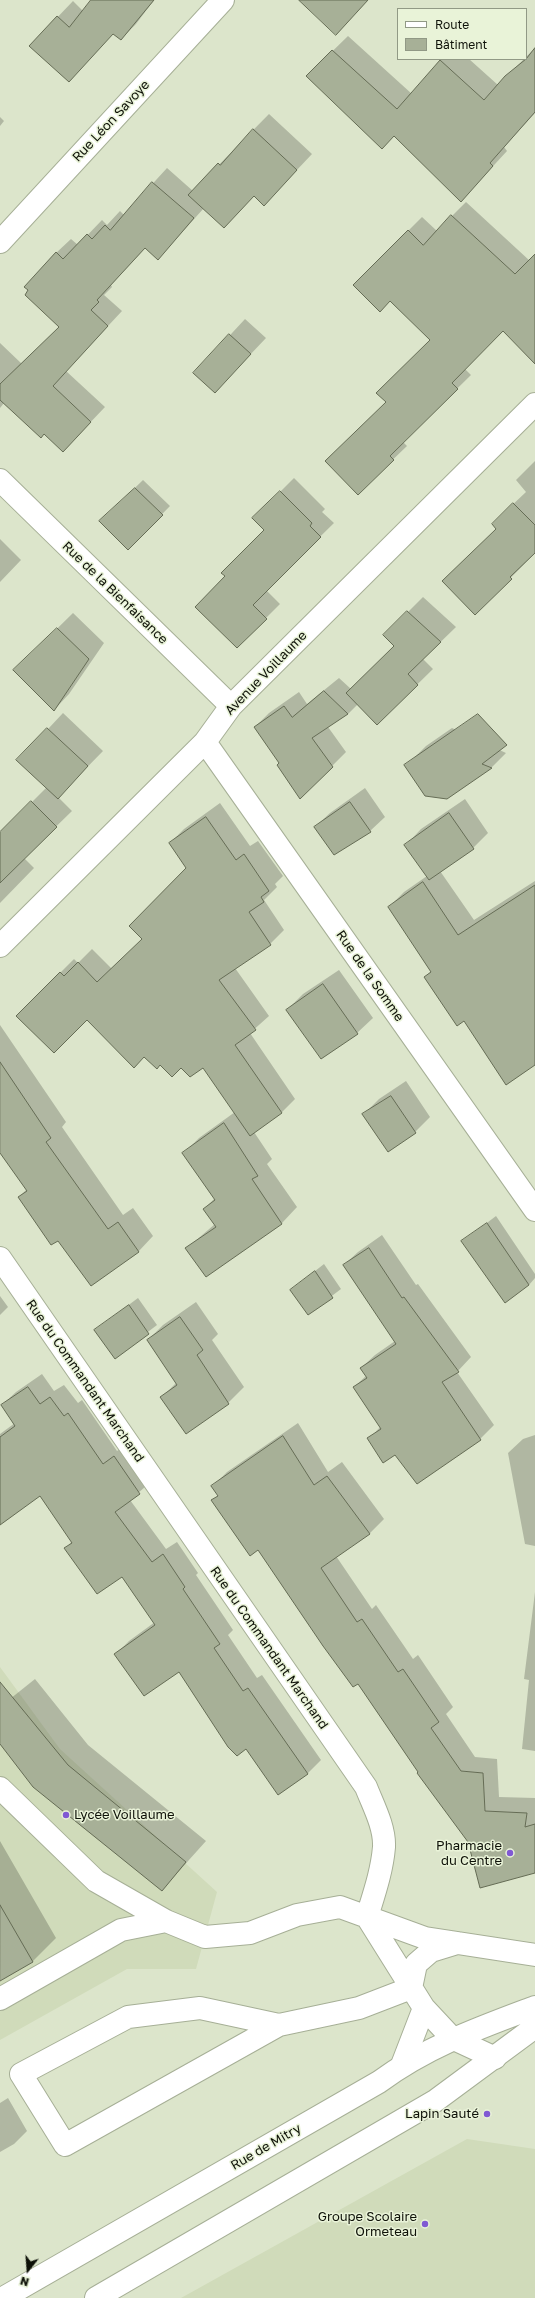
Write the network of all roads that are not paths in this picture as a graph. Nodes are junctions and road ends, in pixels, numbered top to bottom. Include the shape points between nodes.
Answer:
1 (223, 0) edge
2 (0, 242) edge
3 (535, 404) edge
4 (0, 480) edge
5 (231, 706) junction
6 (205, 742) junction
7 (0, 946) edge
8 (535, 1210) edge
9 (0, 1258) edge
10 (0, 1788) edge
11 (367, 1917) junction
12 (166, 1921) junction
13 (457, 1943) junction
14 (535, 1955) edge
15 (411, 1988) junction
16 (0, 1999) edge
17 (535, 2007) edge
18 (424, 2008) junction
19 (279, 2025) junction
20 (535, 2027) edge
21 (452, 2038) junction
22 (495, 2058) junction
23 (402, 2065) junction
24 (3, 2298) edge
25 (96, 2298) edge

1 - 2 street, Rue Léon Savoye
3 - 5 street, Avenue Voillaume
4 - 5 street, Rue de la Bienfaisance
5 - 6 street, Avenue Voillaume
6 - 7 street, Avenue Voillaume
6 - 8 street, Rue de la Somme
9 - 11 street, Rue du Commandant Marchand via 366,1787 377,1813 384,1846 377,1884
10 - 12 street via 96,1882
11 - 12 street via 340,1907 297,1915 250,1933 205,1937
11 - 13 street via 425,1938
11 - 15 street
12 - 16 street via 121,1930
13 - 14 street
13 - 15 street via 431,1951 416,1964
15 - 18 street
15 - 19 street via 359,2008
17 - 21 street, Rue de Mitry
18 - 21 street
18 - 23 street
19 - 19 street via 200,2008 128,2017 21,2074 65,2145
20 - 22 street
21 - 22 street
21 - 23 street, Rue de Mitry
22 - 25 street via 398,2124
23 - 24 street, Rue de Mitry via 379,2082

